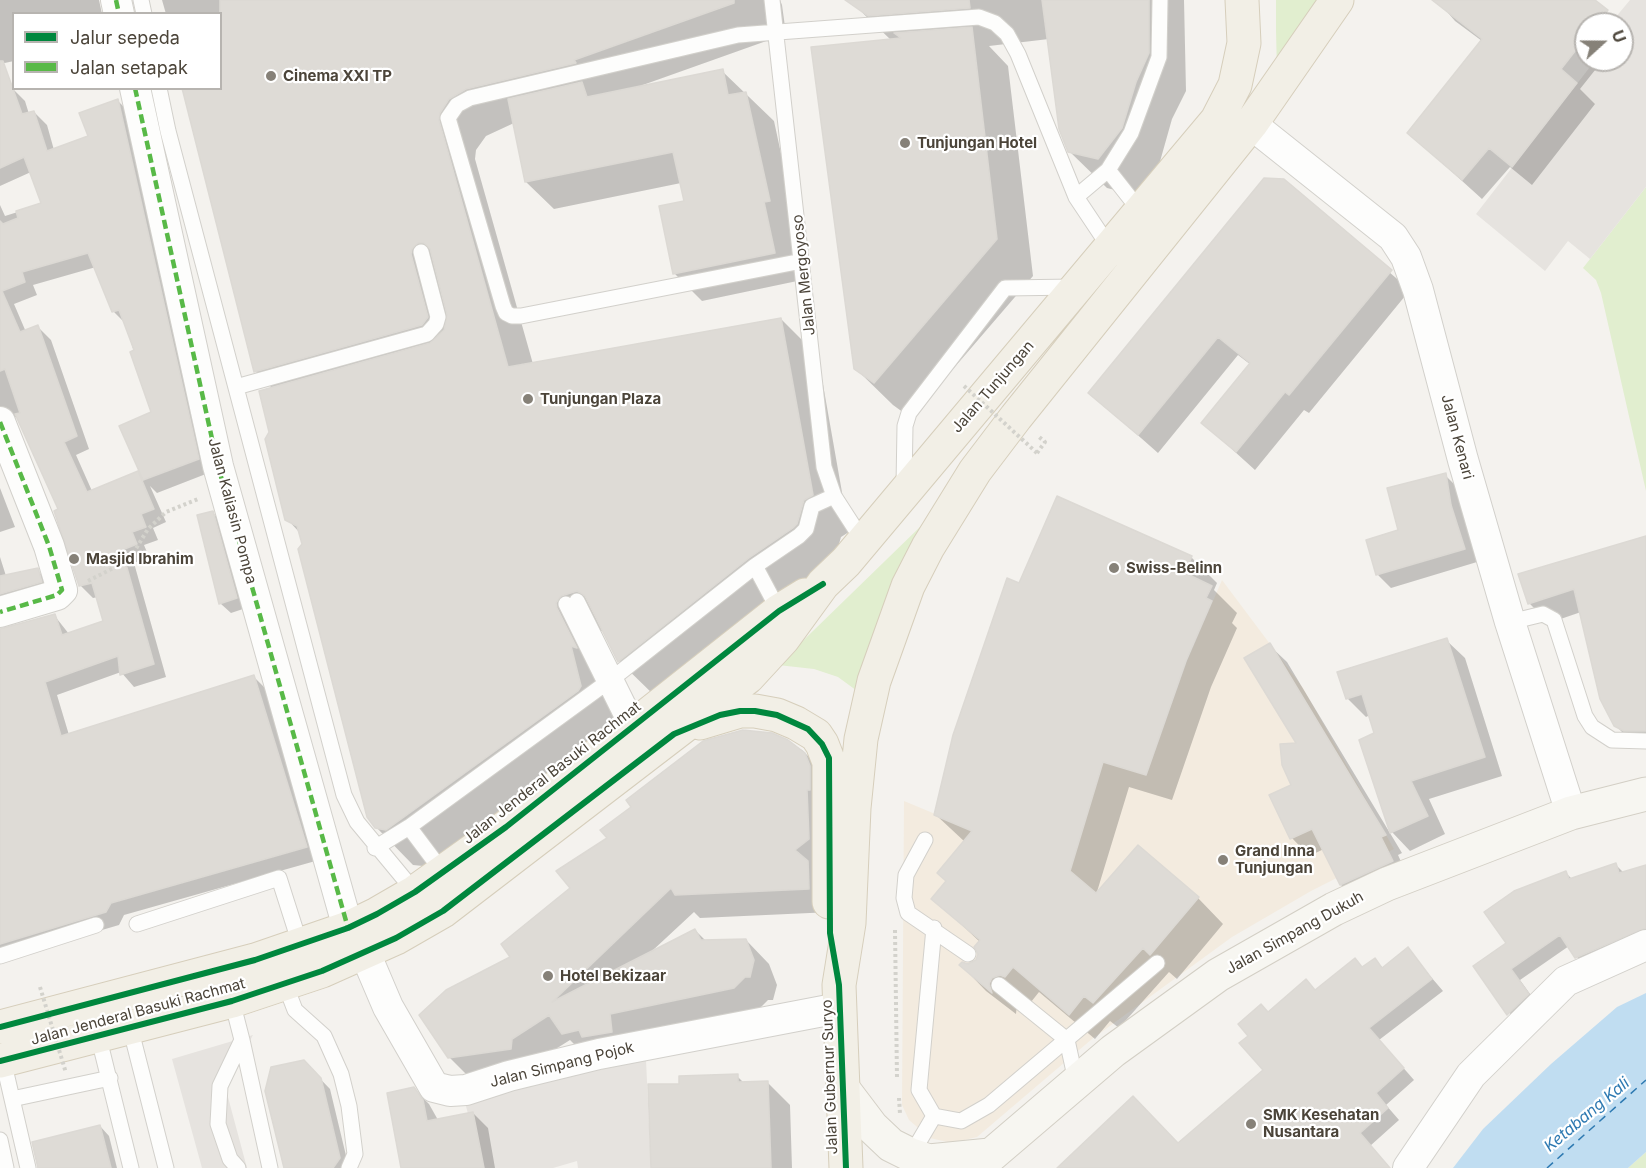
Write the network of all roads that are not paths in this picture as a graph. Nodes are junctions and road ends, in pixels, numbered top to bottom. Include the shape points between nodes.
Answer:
1 (772, 0) edge
2 (1160, 0) edge
3 (1242, 0) edge
4 (1338, 0) edge
5 (775, 30) junction
6 (135, 90) edge
7 (160, 90) edge
8 (1251, 124) junction
9 (1108, 170) junction
10 (1076, 197) junction
11 (1141, 212) junction
12 (1110, 248) junction
13 (421, 252) dead end
14 (802, 261) junction
15 (1079, 286) junction
16 (236, 387) junction
17 (0, 422) edge
18 (904, 491) junction
19 (834, 496) junction
20 (863, 542) junction
21 (755, 566) junction
22 (824, 584) junction
23 (572, 602) dead end
24 (0, 612) edge
25 (779, 612) junction
26 (1510, 622) junction
27 (608, 681) junction
28 (632, 726) junction
29 (674, 734) junction
30 (1646, 741) edge
31 (1646, 794) edge
32 (1570, 813) junction
33 (409, 827) junction
34 (924, 840) dead end
35 (375, 848) junction
36 (442, 872) junction
37 (415, 892) junction
38 (137, 924) dead end
39 (96, 925) dead end
40 (934, 928) junction
41 (357, 940) junction
42 (300, 944) junction
43 (1646, 945) edge
44 (968, 954) dead end
45 (0, 956) edge
46 (1157, 963) dead end
47 (285, 984) junction
48 (999, 985) dead end
49 (839, 996) junction
50 (232, 1000) junction
51 (0, 1027) edge
52 (130, 1027) junction
53 (98, 1035) junction
54 (242, 1040) junction
55 (1067, 1040) junction
56 (2, 1061) edge
57 (110, 1078) junction
58 (1076, 1081) junction
59 (844, 1090) junction
60 (12, 1099) junction
61 (934, 1116) junction
62 (0, 1140) edge
63 (916, 1147) junction
64 (983, 1162) edge
65 (6, 1168) edge
66 (28, 1168) edge
67 (131, 1168) edge
68 (166, 1168) edge
69 (238, 1168) edge
70 (270, 1168) edge
71 (349, 1168) edge
72 (846, 1168) edge
73 (1408, 1168) edge

1 - 5 lane, Jalan Mergoyoso
2 - 9 lane via 1159,57 1131,133
3 - 11 main road, Jalan Tunjungan via 1244,43 1235,85 1217,120
4 - 8 main road
5 - 10 lane via 979,17 995,23 1007,34 1018,54
5 - 14 lane, Jalan Mergoyoso
5 - 14 lane via 738,35 470,98 457,105 448,118 503,306 512,316
6 - 41 street, Jalan Kaliasin Pompa via 224,489
7 - 16 lane
8 - 26 street, Jalan Kenari via 1393,237 1406,257
8 - 49 main road, Jalan Gubernur Suryo via 975,471 908,586 874,681 864,724 854,808 849,923
9 - 10 lane
9 - 11 lane
10 - 12 lane
11 - 12 main road, Jalan Tunjungan
12 - 15 main road, Jalan Tunjungan
13 - 16 lane via 438,317 427,334
14 - 19 lane, Jalan Mergoyoso via 825,467
15 - 18 main road, Jalan Tunjungan
15 - 18 lane via 1005,288 909,413 905,426
16 - 35 lane via 344,795
17 - 24 street via 50,546 58,588
18 - 20 main road, Jalan Tunjungan
19 - 20 lane, Jalan Mergoyoso
19 - 21 lane via 812,506 803,534
20 - 22 main road, Jalan Tunjungan
21 - 25 lane
21 - 27 lane
22 - 25 main road, Jalan Jenderal Basuki Rachmat
22 - 29 main road, Jalan Tunjungan via 748,677
23 - 27 lane
25 - 28 main road, Jalan Jenderal Basuki Rachmat
26 - 30 lane via 1543,614 1554,621 1592,727 1612,740
26 - 32 street, Jalan Kenari
27 - 28 lane
27 - 33 lane
28 - 36 main road, Jalan Jenderal Basuki Rachmat via 506,828
29 - 41 main road, Jalan Jenderal Basuki Rachmat via 443,911 417,927
29 - 49 main road via 720,715 755,711 796,723 816,735 822,744 829,762 830,923
31 - 32 street, Jalan Simpang Dukuh
32 - 58 street, Jalan Simpang Dukuh via 1387,884 1334,909 1218,975
33 - 35 lane
33 - 36 lane
34 - 40 lane via 906,875 904,898 908,913
35 - 37 lane
36 - 37 main road, Jalan Jenderal Basuki Rachmat
37 - 41 main road, Jalan Jenderal Basuki Rachmat
38 - 42 lane via 279,878
39 - 45 lane
40 - 44 lane
40 - 61 lane via 919,1090
41 - 42 main road, Jalan Jenderal Basuki Rachmat
41 - 47 main road, Jalan Jenderal Basuki Rachmat
41 - 49 street, Jalan Simpang Pojok via 388,1007 434,1087 450,1091
42 - 51 main road, Jalan Jenderal Basuki Rachmat via 255,960
43 - 73 street via 1566,981 1471,1075
46 - 55 lane
47 - 50 main road, Jalan Jenderal Basuki Rachmat
47 - 71 lane via 295,1010 324,1036 341,1074 355,1154
48 - 55 lane
49 - 59 main road, Jalan Gubernur Suryo
50 - 52 main road, Jalan Jenderal Basuki Rachmat
50 - 54 lane
52 - 53 main road, Jalan Jenderal Basuki Rachmat
52 - 68 lane
53 - 56 main road, Jalan Jenderal Basuki Rachmat
53 - 57 lane
54 - 69 lane via 220,1086 218,1124 230,1159
54 - 70 lane
55 - 58 lane
55 - 61 lane via 989,1105 961,1120
56 - 60 lane
57 - 60 lane
57 - 67 lane
58 - 64 street, Jalan Simpang Dukuh
59 - 63 street, Jalan Simpang Dukuh via 891,1145
59 - 72 main road, Jalan Gubernur Suryo
60 - 66 lane
61 - 63 lane
62 - 65 lane
63 - 64 street, Jalan Simpang Dukuh via 929,1161

